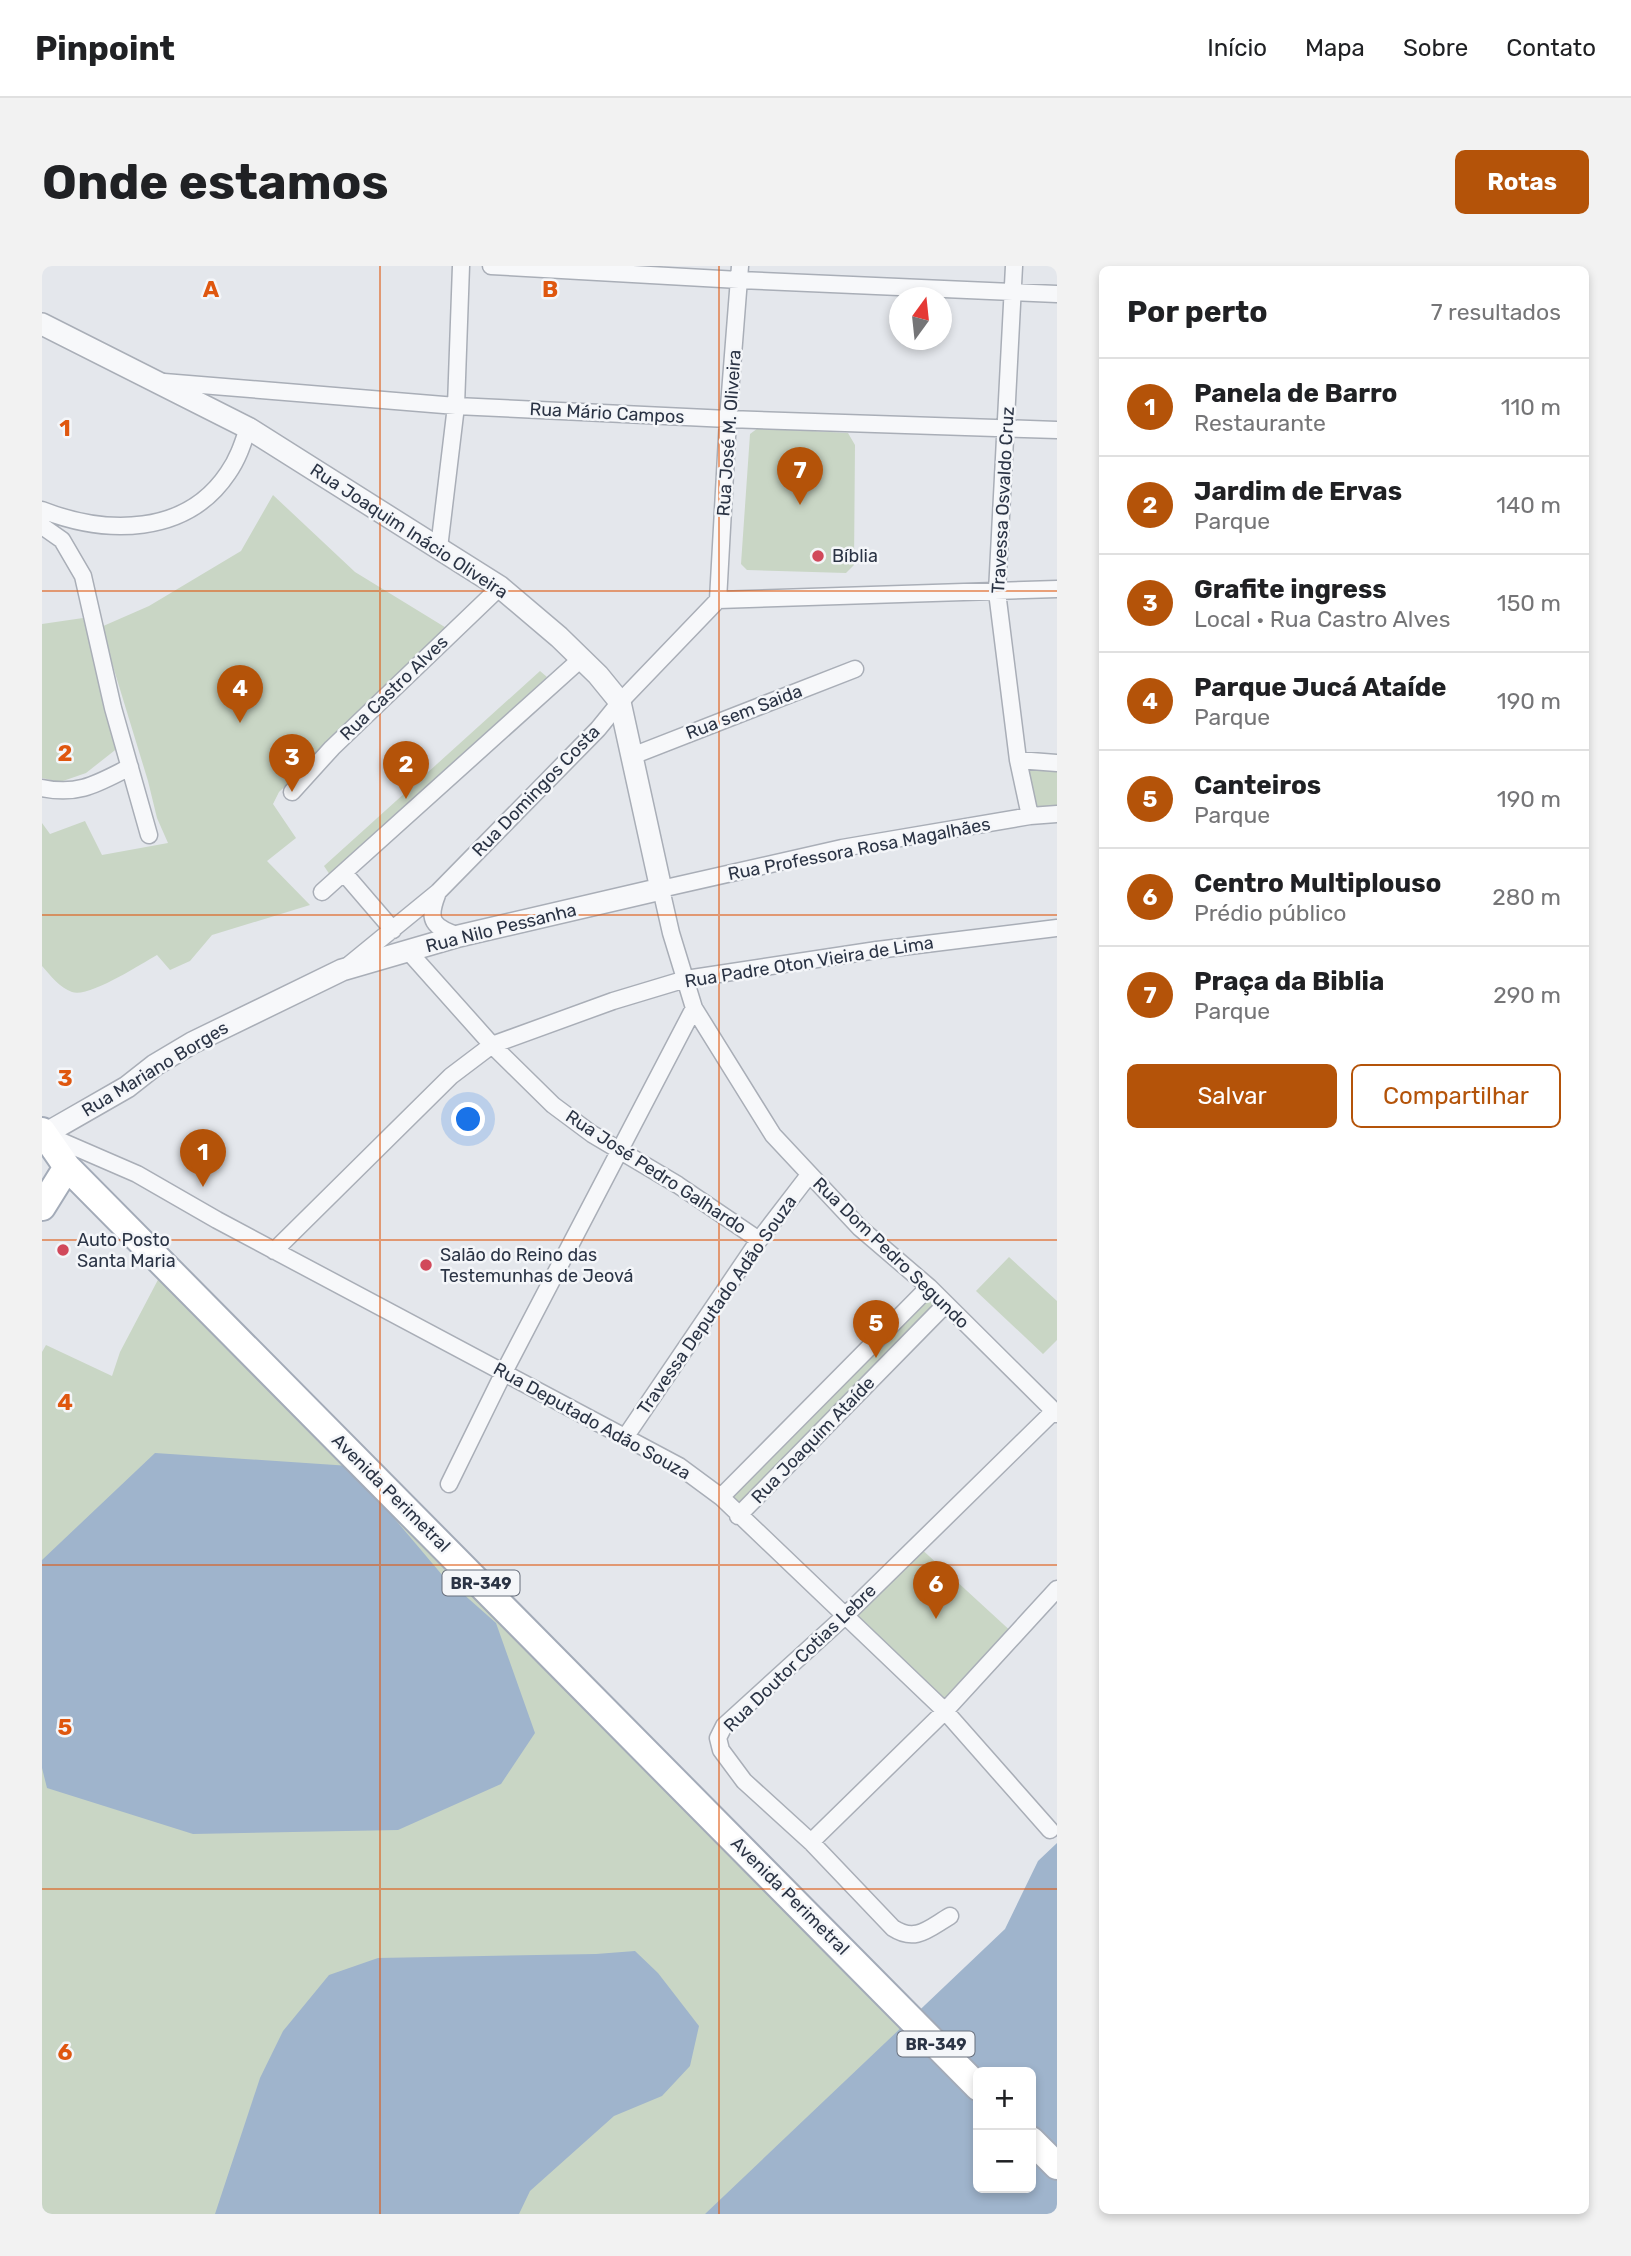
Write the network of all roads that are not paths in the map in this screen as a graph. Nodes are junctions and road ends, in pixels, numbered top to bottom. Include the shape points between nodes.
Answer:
1 (461, 266) edge
2 (491, 266) edge
3 (1014, 266) edge
4 (740, 273) edge
5 (1011, 293) junction
6 (1057, 294) edge
7 (42, 324) edge
8 (158, 381) junction
9 (456, 406) junction
10 (728, 419) junction
11 (248, 428) junction
12 (1007, 429) junction
13 (1057, 430) edge
14 (42, 510) edge
15 (42, 526) edge
16 (439, 548) junction
17 (500, 587) junction
18 (1057, 589) edge
19 (997, 592) junction
20 (718, 600) junction
21 (582, 658) junction
22 (855, 669) dead end
23 (620, 702) junction
24 (632, 756) junction
25 (1018, 760) junction
26 (1057, 763) edge
27 (130, 767) junction
28 (42, 788) edge
29 (292, 792) dead end
30 (1057, 814) edge
31 (1030, 816) junction
32 (149, 835) dead end
33 (344, 873) junction
34 (661, 889) junction
35 (322, 892) dead end
36 (438, 892) junction
37 (1057, 928) edge
38 (393, 930) junction
39 (459, 936) junction
40 (409, 952) junction
41 (342, 970) junction
42 (685, 979) junction
43 (694, 1008) junction
44 (492, 1045) junction
45 (43, 1132) edge
46 (618, 1150) junction
47 (67, 1167) junction
48 (809, 1175) junction
49 (42, 1207) edge
50 (759, 1240) junction
51 (274, 1251) junction
52 (929, 1287) junction
53 (946, 1304) junction
54 (504, 1372) junction
55 (1055, 1413) edge
56 (626, 1436) junction
57 (449, 1484) dead end
58 (721, 1497) junction
59 (738, 1516) junction
60 (1057, 1589) edge
61 (846, 1615) junction
62 (945, 1711) junction
63 (1050, 1830) dead end
64 (811, 1842) junction
65 (950, 1916) dead end
66 (973, 2082) edge
67 (1036, 2145) edge
68 (1057, 2166) edge

1 - 9 street
2 - 4 street
3 - 5 street, Travessa Osvaldo Cruz
4 - 5 street
4 - 10 street, Rua José M. Oliveira
5 - 6 street
5 - 12 street, Travessa Osvaldo Cruz
7 - 8 street, Rua Joaquim Inácio Oliveira
8 - 9 street, Rua Mário Campos
8 - 11 street, Rua Joaquim Inácio Oliveira
9 - 10 street, Rua Mário Campos
9 - 16 street
10 - 12 street, Rua Mário Campos
10 - 20 street, Rua José M. Oliveira
11 - 14 street via 227,474 194,508 145,526 102,527
11 - 16 street, Rua Joaquim Inácio Oliveira
12 - 13 street, Rua Mário Campos
12 - 19 street, Travessa Osvaldo Cruz
15 - 27 street via 62,540 83,576
16 - 17 street, Rua Joaquim Inácio Oliveira
17 - 21 street, Rua Joaquim Inácio Oliveira
17 - 29 street, Rua Castro Alves
18 - 19 street
19 - 20 street
19 - 25 street, Travessa Osvaldo Cruz
20 - 23 street, Rua Domingos Costa
21 - 23 street, Rua Joaquim Inácio Oliveira
21 - 33 street
22 - 24 street, Rua sem Saida
23 - 24 street, Rua Joaquim Inácio Oliveira
23 - 36 street, Rua Domingos Costa
24 - 34 street, Rua Joaquim Inácio Oliveira
25 - 26 street
25 - 31 street, Travessa Osvaldo Cruz
27 - 28 street via 74,791
27 - 32 street
30 - 31 street, Rua Professora Rosa Magalhães
31 - 34 street, Rua Professora Rosa Magalhães via 842,848
33 - 35 street
33 - 38 street
34 - 39 street, Rua Nilo Pessanha
34 - 42 street, Rua Dom Pedro Segundo
36 - 38 street, Rua Domingos Costa
36 - 39 street via 431,911 433,920
37 - 42 street, Rua Padre Oton Vieira de Lima
38 - 41 street, Rua Domingos Costa
39 - 40 street, Rua Nilo Pessanha
40 - 41 street, Rua Nilo Pessanha
40 - 44 street, Rua José Pedro Galhardo
41 - 45 street, Rua Mariano Borges via 192,1043 127,1087
42 - 43 street, Rua Dom Pedro Segundo
42 - 44 street, Rua Padre Oton Vieira de Lima
43 - 46 street
43 - 48 street, Rua Dom Pedro Segundo via 773,1135
44 - 46 street, Rua José Pedro Galhardo via 553,1105
44 - 51 street, Rua Padre Oton Vieira de Lima via 451,1076
45 - 47 main road, Avenida Perimetral
45 - 51 street, Rua Deputado Adão Souza via 137,1174
46 - 50 street, Rua José Pedro Galhardo
46 - 54 street
47 - 49 main road
47 - 66 main road, Avenida Perimetral / BR-349
48 - 50 street, Travessa Deputado Adão Souza
48 - 52 street, Rua Dom Pedro Segundo via 860,1228
50 - 56 street, Travessa Deputado Adão Souza
51 - 54 street, Rua Deputado Adão Souza
52 - 53 street, Rua Dom Pedro Segundo
52 - 58 street, Rua Joaquim Ataíde
53 - 55 street, Rua Dom Pedro Segundo
53 - 59 street, Rua Joaquim Ataíde
54 - 56 street, Rua Deputado Adão Souza
54 - 57 street
55 - 61 street, Rua Doutor Cotias Lebre
56 - 58 street, Rua Deputado Adão Souza
58 - 59 street, Rua Deputado Adão Souza
59 - 61 street, Rua Deputado Adão Souza
60 - 62 street
61 - 62 street, Rua Deputado Adão Souza
61 - 64 street, Rua Doutor Cotias Lebre via 724,1726 719,1738 721,1751 744,1781
62 - 63 street, Rua Deputado Adão Souza
62 - 64 street
64 - 65 street, Rua Doutor Cotias Lebre via 903,1935 912,1936
67 - 68 main road

